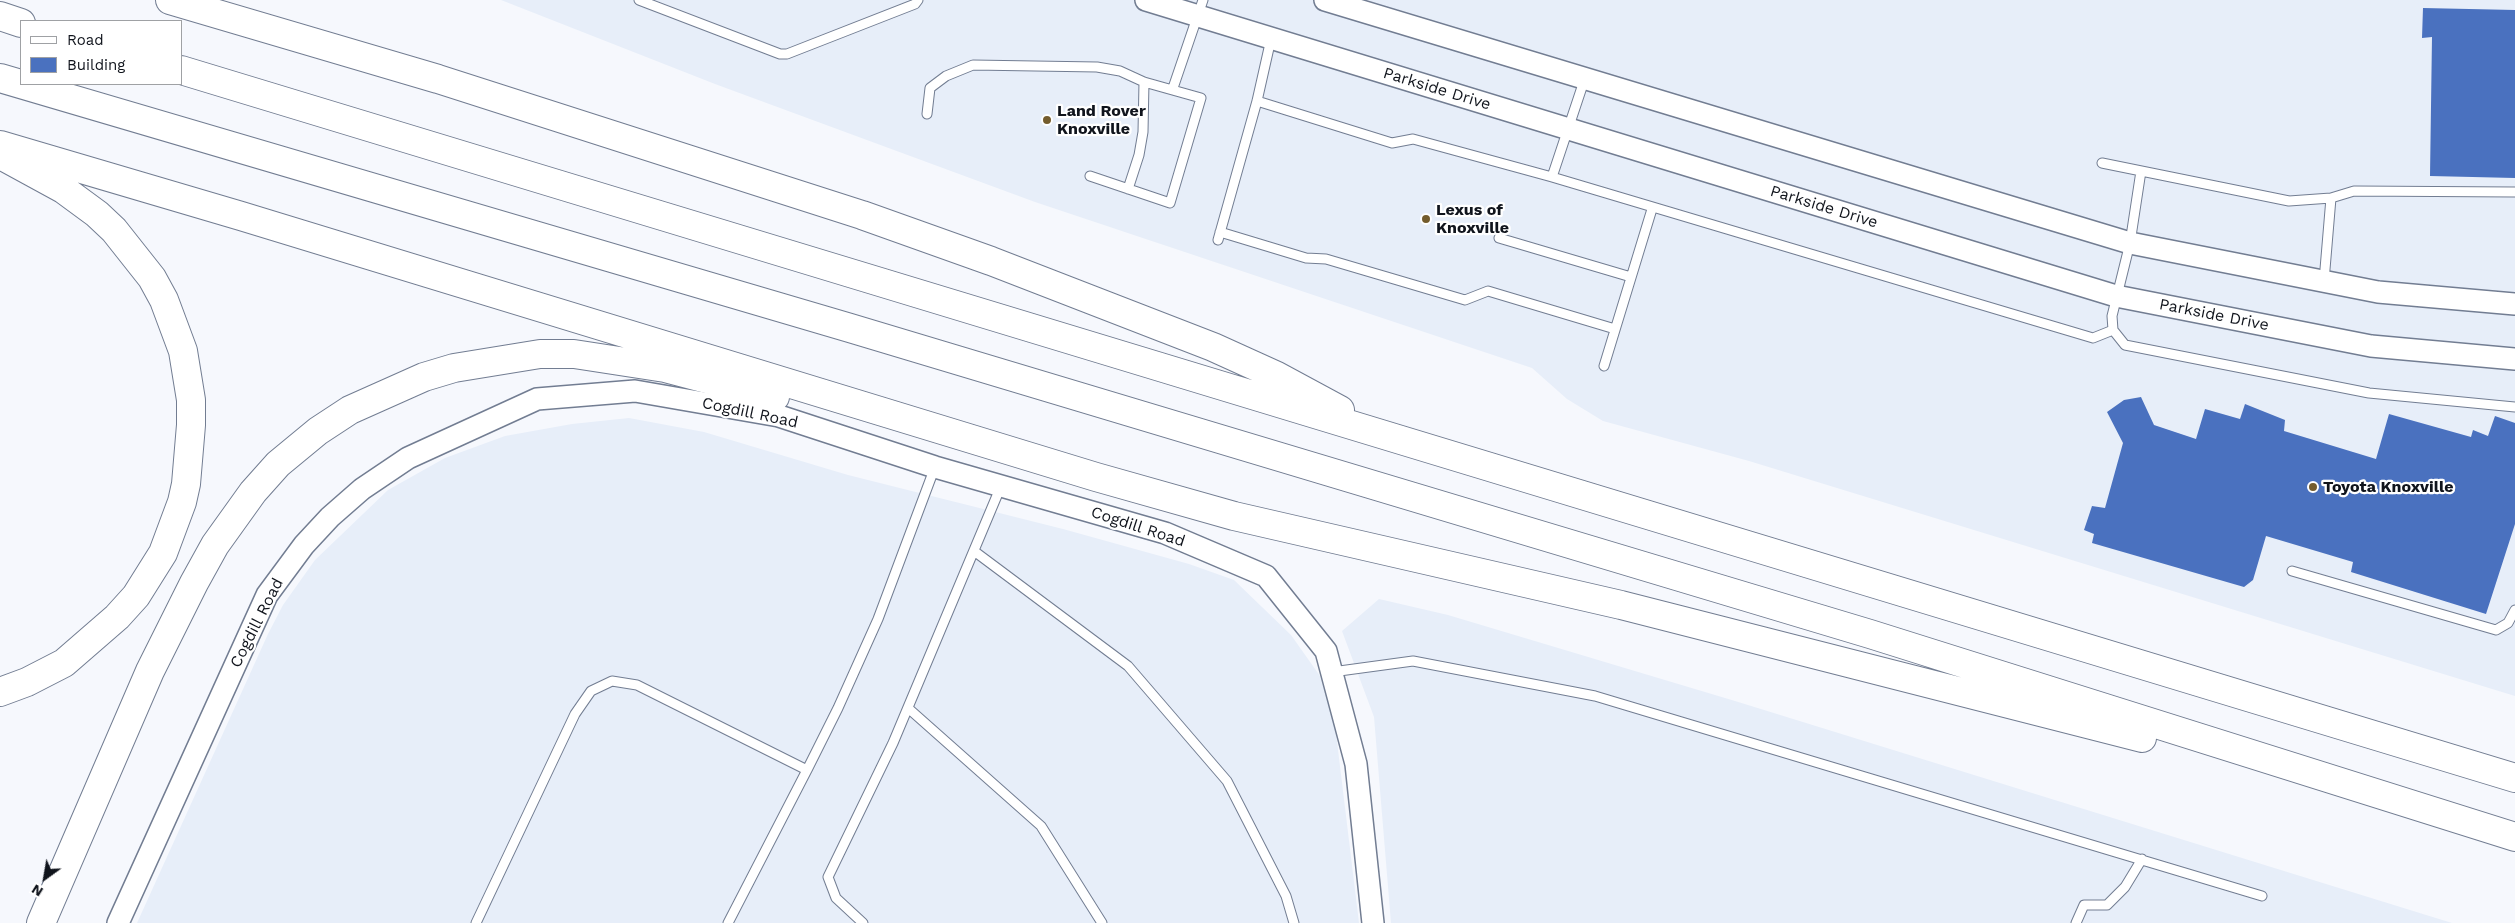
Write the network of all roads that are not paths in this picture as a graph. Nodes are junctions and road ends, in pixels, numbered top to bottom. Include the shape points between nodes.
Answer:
1 (170, 0) edge
2 (231, 0) edge
3 (639, 0) edge
4 (918, 0) edge
5 (1146, 0) edge
6 (1324, 0) edge
7 (1201, 8) edge
8 (0, 16) edge
9 (20, 23) edge
10 (1272, 39) junction
11 (322, 45) junction
12 (182, 70) edge
13 (0, 78) edge
14 (1585, 78) junction
15 (1144, 82) junction
16 (20, 84) edge
17 (24, 85) edge
18 (1173, 88) junction
19 (1257, 102) junction
20 (927, 114) dead end
21 (1567, 129) junction
22 (0, 145) edge
23 (0, 156) edge
24 (2102, 163) dead end
25 (2141, 171) junction
26 (1090, 176) dead end
27 (1552, 178) junction
28 (1128, 188) junction
29 (2515, 192) edge
30 (2331, 198) junction
31 (1652, 209) junction
32 (1500, 238) dead end
33 (2130, 243) junction
34 (1631, 277) junction
35 (2324, 281) junction
36 (2116, 296) junction
37 (2515, 304) edge
38 (1615, 329) junction
39 (2113, 330) junction
40 (2515, 359) edge
41 (1604, 366) dead end
42 (2515, 407) edge
43 (1394, 439) junction
44 (935, 467) junction
45 (1001, 485) junction
46 (1234, 516) junction
47 (974, 551) junction
48 (2292, 571) dead end
49 (2515, 610) edge
50 (1332, 672) junction
51 (0, 692) edge
52 (908, 708) junction
53 (807, 770) junction
54 (2515, 778) edge
55 (2431, 811) junction
56 (2515, 837) edge
57 (2142, 859) junction
58 (2262, 896) dead end
59 (41, 923) edge
60 (118, 923) edge
61 (476, 923) edge
62 (728, 923) edge
63 (863, 923) edge
64 (1102, 923) edge
65 (1294, 923) edge
66 (1373, 923) edge
67 (2076, 923) edge

1 - 11 highway
2 - 11 highway
3 - 4 lane via 787,54 916,4
5 - 7 street, Parkside Drive
6 - 14 street
7 - 10 street, Parkside Drive
7 - 18 lane
8 - 9 highway
10 - 19 lane
10 - 21 street, Parkside Drive
11 - 43 highway via 680,155 991,261 1213,347 1277,376
12 - 43 highway
13 - 16 highway
14 - 21 lane
14 - 33 street
15 - 18 lane
15 - 20 lane via 1120,71 1097,67 973,65 946,76 930,88
15 - 28 lane via 1143,132
17 - 55 highway via 860,330 1803,614
18 - 28 lane via 1200,98 1170,203
19 - 27 lane via 1392,143 1413,139
19 - 38 lane via 1219,236 1306,258 1326,259 1465,300 1488,291
21 - 27 lane
21 - 36 street, Parkside Drive
22 - 46 highway
23 - 51 highway via 81,202 114,230 136,255 164,300 177,333 187,372 191,425 182,502 163,553 136,596 118,617 64,663
24 - 25 lane
25 - 30 lane via 2289,201
25 - 33 lane
26 - 28 lane
27 - 31 lane
29 - 30 lane via 2354,191
30 - 35 lane
31 - 34 lane
31 - 39 lane via 2093,338
32 - 34 lane
33 - 35 street
33 - 36 lane
34 - 38 lane
35 - 37 street via 2378,292
36 - 39 lane
36 - 40 street, Parkside Drive via 2371,346
38 - 41 lane
39 - 42 lane via 2125,345 2233,367 2369,393
43 - 54 highway
44 - 45 street, Cogdill Road
44 - 53 lane via 878,619
44 - 60 street, Cogdill Road via 779,416 635,391 537,399 408,458 362,488 330,517 304,545 268,595
45 - 47 lane
45 - 50 street, Cogdill Road via 1166,533 1266,576 1326,651
46 - 55 highway via 1621,605
46 - 59 highway via 1020,464 748,389 630,361 574,354 540,354 454,368 424,377 350,410 297,447 253,492 215,545 150,671
47 - 52 lane
47 - 65 lane via 1128,666 1178,723 1227,781 1286,896
48 - 49 lane via 2496,630 2508,624
50 - 57 lane via 1413,661 1595,696
50 - 66 street, Cogdill Road via 1356,764
52 - 63 lane via 828,877 836,898
52 - 64 lane via 1041,826
53 - 61 lane via 637,685 612,681 591,691 580,706
53 - 62 lane
55 - 56 highway
57 - 58 lane
57 - 67 lane via 2108,905 2084,905

